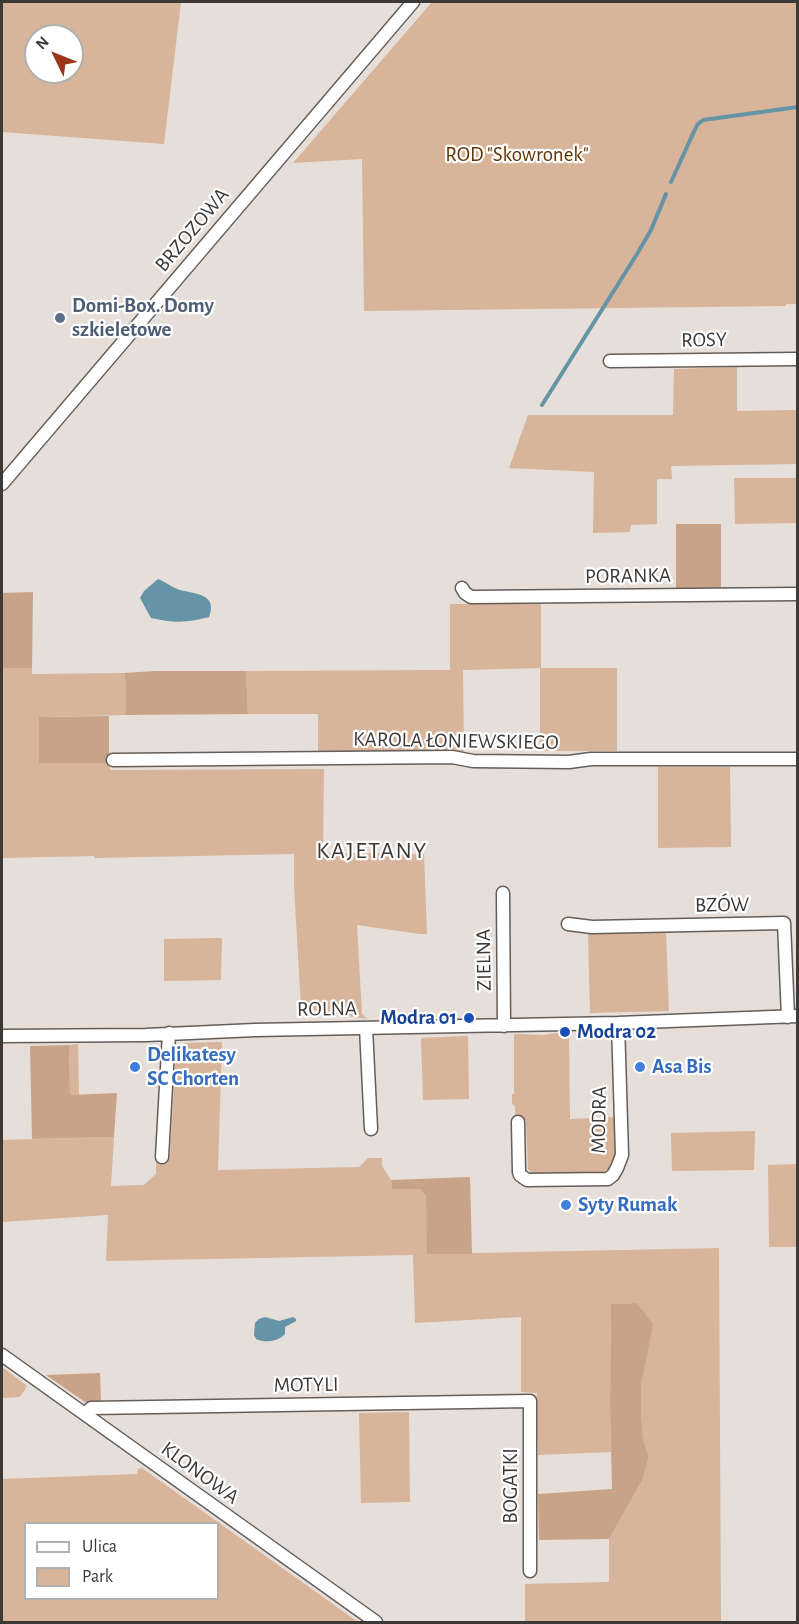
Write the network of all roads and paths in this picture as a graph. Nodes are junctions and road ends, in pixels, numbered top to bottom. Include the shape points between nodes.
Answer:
1 (412, 2) edge
2 (798, 359) edge
3 (610, 361) dead end
4 (2, 484) edge
5 (462, 588) dead end
6 (798, 594) edge
7 (113, 759) dead end
8 (798, 759) edge
9 (503, 893) dead end
10 (568, 924) dead end
11 (793, 1016) edge
12 (618, 1023) junction
13 (504, 1026) junction
14 (366, 1028) junction
15 (169, 1033) junction
16 (2, 1036) edge
17 (518, 1122) dead end
18 (371, 1129) dead end
19 (162, 1157) dead end
20 (2, 1355) edge
21 (530, 1401) joint
22 (85, 1414) junction
23 (530, 1571) dead end
24 (376, 1623) edge

1 - 4 street, BRZOZOWA
2 - 3 street, ROSY
5 - 6 street, PORANKA via 471,597
7 - 8 street, KAROLA ŁONIEWSKIEGO via 452,757 473,761 569,762
9 - 13 street, ZIELNA
10 - 11 street, BZÓW via 592,927 784,923
11 - 12 street, ROLNA
12 - 13 street, ROLNA
12 - 17 street, MODRA via 621,1155 613,1175 608,1179 527,1180 519,1172
13 - 14 street, ROLNA
14 - 15 street, ROLNA
14 - 18 street
15 - 16 street, ROLNA
15 - 19 street
20 - 22 street, KLONOWA
21 - 22 street, MOTYLI via 91,1408
21 - 23 street, BOGATKI
22 - 24 street, KLONOWA

